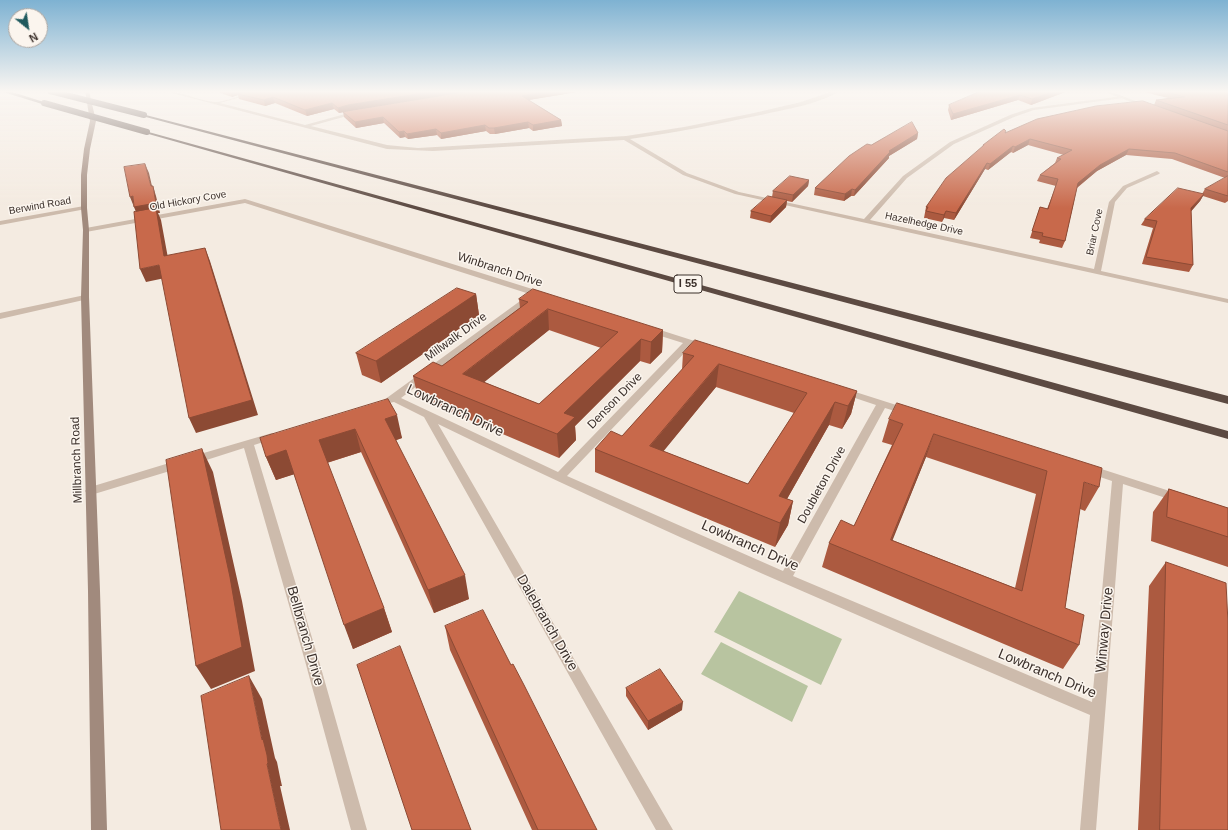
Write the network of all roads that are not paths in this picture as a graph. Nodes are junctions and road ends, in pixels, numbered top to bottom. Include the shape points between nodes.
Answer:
1 (91, 130) edge
2 (139, 130) edge
3 (204, 130) edge
4 (320, 130) edge
5 (680, 130) edge
6 (984, 130) edge
7 (625, 138) junction
8 (1157, 173) dead end
9 (245, 201) joint
10 (84, 208) junction
11 (866, 221) junction
12 (0, 223) edge
13 (86, 230) junction
14 (1097, 272) junction
15 (536, 294) junction
16 (85, 297) junction
17 (552, 298) edge
18 (1228, 301) edge
19 (0, 316) edge
20 (643, 328) edge
21 (689, 342) junction
22 (711, 349) edge
23 (838, 390) edge
24 (394, 398) junction
25 (1228, 400) edge
26 (379, 403) edge
27 (882, 404) junction
28 (429, 416) junction
29 (920, 416) edge
30 (284, 432) edge
31 (1228, 435) edge
32 (248, 443) junction
33 (1080, 466) edge
34 (560, 477) junction
35 (1118, 479) junction
36 (91, 491) junction
37 (1184, 500) edge
38 (785, 579) junction
39 (1098, 712) junction
40 (99, 830) edge
41 (359, 830) edge
42 (665, 830) edge
43 (1088, 830) edge

1 - 10 main road, Millbranch Road via 86,156
2 - 31 highway, I 55, bridge
3 - 25 highway, I 55, bridge
4 - 7 street via 387,147 412,150 448,150
5 - 7 street
6 - 11 street via 952,143 905,177
7 - 11 street, Hazelhedge Drive via 684,174 707,183 737,193
8 - 14 street, Briar Cove via 1125,187 1112,202
9 - 13 street, Old Hickory Cove
9 - 15 street, Winbranch Drive
10 - 12 street, Berwind Road
10 - 13 main road, Millbranch Road
11 - 14 street, Hazelhedge Drive
13 - 16 main road, Millbranch Road
14 - 18 street, Hazelhedge Drive
15 - 17 street, Winbranch Drive
15 - 24 street, Millwalk Drive
16 - 19 street
16 - 36 main road, Millbranch Road
20 - 21 street
21 - 22 street
21 - 34 street, Denson Drive
23 - 27 street
24 - 26 street, Millwalk Drive
24 - 28 street, Lowbranch Drive
27 - 29 street
27 - 38 street, Doubleton Drive
28 - 34 street, Lowbranch Drive
28 - 42 street, Dalebranch Drive
30 - 32 street
32 - 36 street
32 - 41 street, Bellbranch Drive
33 - 35 street
34 - 38 street, Lowbranch Drive
35 - 37 street
35 - 39 street, Winway Drive
36 - 40 main road, Millbranch Road
38 - 39 street, Lowbranch Drive
39 - 43 street, Winway Drive

